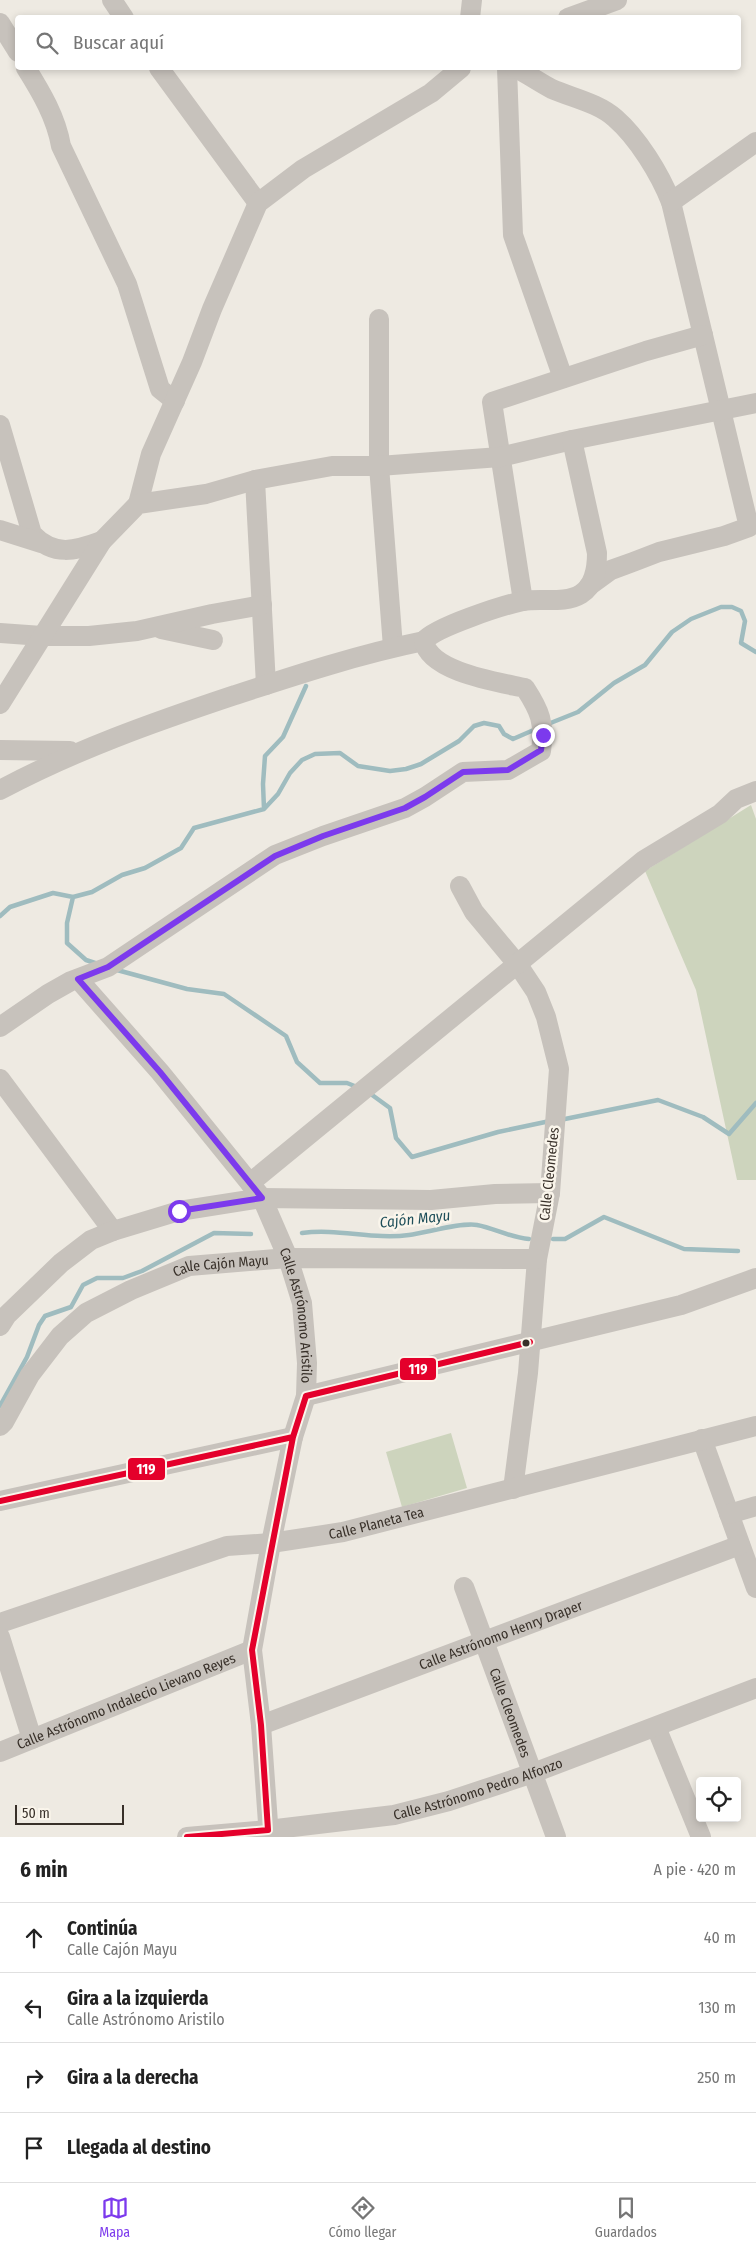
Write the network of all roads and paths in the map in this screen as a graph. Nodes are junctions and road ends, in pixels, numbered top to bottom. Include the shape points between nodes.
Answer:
1 (112, 0) edge
2 (472, 0) edge
3 (617, 0) edge
4 (122, 15) edge
5 (470, 15) edge
6 (576, 15) edge
7 (0, 23) edge
8 (15, 47) edge
9 (27, 70) edge
10 (160, 70) edge
11 (460, 70) edge
12 (507, 70) edge
13 (519, 70) edge
14 (756, 142) edge
15 (671, 202) junction
16 (258, 203) junction
17 (379, 319) dead end
18 (703, 335) junction
19 (563, 378) junction
20 (175, 402) junction
21 (756, 403) edge
22 (721, 411) junction
23 (0, 426) edge
24 (572, 440) junction
25 (500, 457) junction
26 (379, 466) junction
27 (255, 480) junction
28 (138, 504) junction
29 (0, 530) edge
30 (102, 541) junction
31 (41, 543) junction
32 (589, 586) junction
33 (523, 602) junction
34 (262, 605) junction
35 (157, 628) junction
36 (0, 633) edge
37 (42, 636) junction
38 (213, 640) dead end
39 (424, 640) junction
40 (394, 647) junction
41 (266, 685) junction
42 (0, 704) edge
43 (3, 748) edge
44 (81, 751) junction
45 (0, 790) edge
46 (756, 791) edge
47 (460, 886) dead end
48 (518, 965) junction
49 (78, 979) junction
50 (0, 1027) edge
51 (0, 1079) edge
52 (256, 1191) junction
53 (550, 1193) junction
54 (113, 1231) junction
55 (288, 1258) junction
56 (538, 1259) junction
57 (756, 1278) edge
58 (2, 1316) edge
59 (530, 1342) junction
60 (306, 1396) junction
61 (0, 1426) edge
62 (756, 1426) edge
63 (293, 1437) junction
64 (702, 1439) junction
65 (513, 1489) junction
66 (0, 1501) edge
67 (756, 1506) edge
68 (729, 1514) junction
69 (271, 1543) junction
70 (740, 1545) junction
71 (464, 1587) dead end
72 (756, 1588) edge
73 (0, 1622) edge
74 (0, 1637) edge
75 (484, 1642) junction
76 (252, 1650) junction
77 (756, 1688) edge
78 (261, 1726) junction
79 (656, 1727) junction
80 (32, 1739) junction
81 (0, 1752) edge
82 (533, 1774) junction
83 (268, 1834) edge
84 (186, 1837) edge
85 (556, 1837) edge
86 (701, 1837) edge

1 - 4 street
2 - 5 street
3 - 6 street
7 - 8 street
9 - 20 street via 46,102 61,146 127,284 160,389
10 - 16 street
11 - 16 street via 431,93 303,169
12 - 19 street via 513,235
13 - 15 street via 615,118 631,135 663,183
14 - 15 street
15 - 18 street
16 - 20 street
17 - 26 street
18 - 19 street
18 - 22 street
19 - 25 street via 492,402
20 - 28 street via 150,454
21 - 22 street
22 - 24 street
22 - 32 street via 749,527 659,552 611,570
23 - 31 street via 32,534
24 - 25 street
24 - 32 street via 597,553 597,566
25 - 26 street
25 - 33 street
26 - 27 street via 332,466
26 - 40 street
27 - 28 street via 206,494
27 - 34 street
28 - 30 street
29 - 31 street
30 - 31 street via 72,550 53,549
30 - 37 street
32 - 33 street via 580,595
33 - 39 street via 445,626
34 - 35 street
34 - 41 street
35 - 37 street via 89,636
35 - 38 street
36 - 37 street
37 - 42 street
39 - 40 street
39 - 49 street via 425,648 432,657 448,666 525,688 539,709 543,735 541,750 508,770 463,772 405,808 330,833 275,856 108,967
40 - 41 street
41 - 44 street via 166,718
43 - 44 street
44 - 45 street via 44,766
46 - 48 street via 736,799 720,814 644,860
47 - 48 street, Calle Cleomedes via 474,912
48 - 52 street
48 - 53 street, Calle Cleomedes via 536,992 546,1017 559,1069
49 - 50 street via 48,994
49 - 52 street, Calle Astrónomo Aristilo via 160,1072
51 - 54 street
52 - 53 street via 431,1200
52 - 54 street
52 - 55 street, Calle Astrónomo Aristilo
53 - 56 street, Calle Cleomedes
54 - 58 street via 91,1240
55 - 56 street, Calle Cajón Mayu
55 - 60 street, Calle Astrónomo Aristilo via 302,1302
55 - 61 street, Calle Cajón Mayu via 189,1266 86,1313 60,1336 30,1375
56 - 59 street, Calle Cleomedes
57 - 59 street via 681,1305
59 - 60 street
59 - 65 street, Calle Cleomedes
60 - 63 street, Calle Astrónomo Aristilo
62 - 64 street, Calle Planeta Tea
63 - 66 street
63 - 69 street, Calle Astrónomo Aristilo
64 - 65 street, Calle Planeta Tea
64 - 68 street
65 - 69 street, Calle Planeta Tea via 343,1532
67 - 68 street
68 - 70 street
69 - 73 street, Calle Planeta Tea via 227,1546
69 - 76 street, Calle Astrónomo Aristilo
70 - 72 street
70 - 75 street, Calle Astrónomo Henry Draper
71 - 75 street, Calle Cleomedes
74 - 80 street
75 - 78 street, Calle Astrónomo Henry Draper
75 - 82 street, Calle Cleomedes
76 - 78 street, Calle Astrónomo Aristilo
76 - 80 street, Calle Astrónomo Indalecio Lievano Reyes
77 - 79 street, Calle Astrónomo Pedro Alfonzo
78 - 83 street, Calle Astrónomo Aristilo
79 - 82 street, Calle Astrónomo Pedro Alfonzo
79 - 86 street
80 - 81 street, Calle Astrónomo Indalecio Lievano Reyes
82 - 83 street, Calle Astrónomo Pedro Alfonzo via 394,1814
82 - 85 street, Calle Cleomedes
83 - 84 street, Calle Astrónomo Pedro Alfonzo

